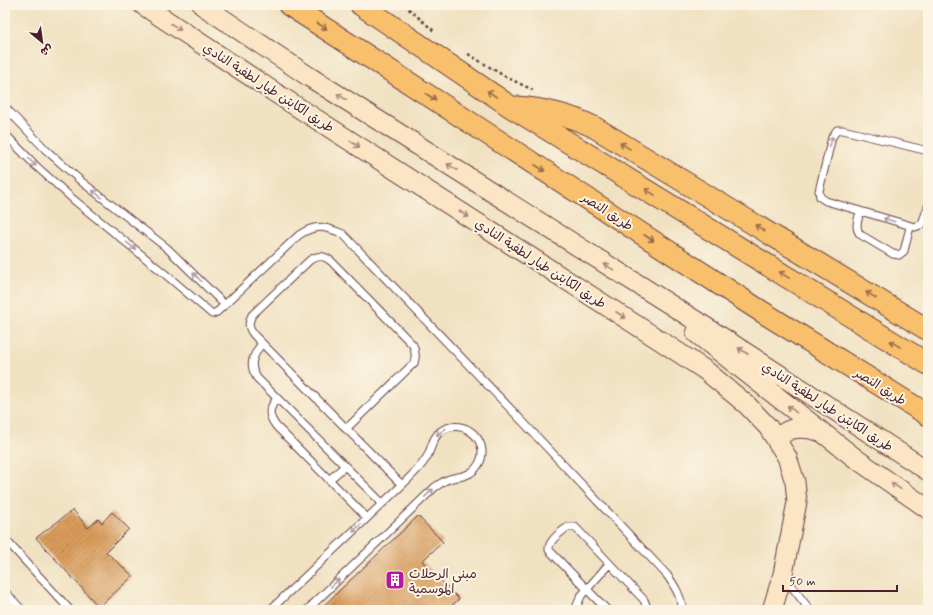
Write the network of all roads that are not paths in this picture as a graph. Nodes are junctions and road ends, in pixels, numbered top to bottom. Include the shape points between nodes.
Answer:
1 (143, 5) edge
2 (202, 5) edge
3 (289, 5) edge
4 (361, 5) edge
5 (511, 106) junction
6 (5, 107) edge
7 (5, 134) edge
8 (928, 151) edge
9 (928, 207) edge
10 (860, 212) junction
11 (910, 227) junction
12 (225, 305) junction
13 (682, 313) junction
14 (928, 330) edge
15 (262, 343) junction
16 (928, 364) edge
17 (277, 398) junction
18 (928, 415) edge
19 (346, 429) junction
20 (821, 432) junction
21 (778, 444) junction
22 (345, 466) junction
23 (928, 471) edge
24 (329, 480) junction
25 (402, 485) junction
26 (382, 504) junction
27 (928, 509) edge
28 (367, 518) junction
29 (5, 539) edge
30 (609, 564) junction
31 (783, 574) junction
32 (587, 589) junction
33 (5, 592) edge
34 (22, 610) edge
35 (70, 610) edge
36 (270, 610) edge
37 (306, 610) edge
38 (575, 610) edge
39 (607, 610) edge
40 (648, 610) edge
41 (683, 610) edge
42 (772, 610) edge
43 (810, 610) edge

1 -> 21 main road, طريق الكابتن طيار لطفية النادي via 705,370 748,405 768,427
13 -> 2 main road, طريق الكابتن طيار لطفية النادي via 314,80
3 -> 18 main road, طريق النصر via 750,304
5 -> 4 main road
14 -> 5 main road via 594,127 557,113
16 -> 5 main road
12 -> 6 lane via 168,248 77,178
7 -> 12 lane via 74,200 208,311 214,314
10 -> 8 lane via 820,197 819,190 833,133 843,130
9 - 11 lane via 922,224 915,228
11 -> 10 lane
10 - 11 lane via 857,228 859,233 893,254 899,255 904,251
12 - 41 lane via 308,229 324,227 343,234 667,575 682,600
20 -> 13 main road via 700,338
23 -> 13 main road, طريق الكابتن طيار لطفية النادي
15 - 17 lane via 254,353 252,366 257,378
15 - 19 lane
15 - 19 lane via 250,331 249,320 252,314 310,260 322,256 328,258 413,346 416,357 414,363
17 - 22 lane
17 - 24 lane via 270,407 272,421
19 - 25 lane
20 - 21 main road via 794,429 781,435
27 -> 20 main road
21 - 31 main road, طريق الكابتن طيار لطفية النادي via 787,457 796,482 796,502
22 - 24 lane
22 - 26 lane
24 - 28 lane
25 - 26 lane
37 -> 25 lane via 435,487 472,472 481,460 478,438 468,428 453,426 439,432 425,460
26 - 28 lane
28 -> 36 lane
29 - 35 lane
30 - 32 lane
30 - 32 lane via 573,526 568,526 550,543 548,547 551,552
30 - 40 lane via 644,600
31 - 42 main road, طريق الكابتن طيار لطفية النادي
31 - 43 lane
32 - 38 lane
32 - 39 lane
33 - 34 lane

